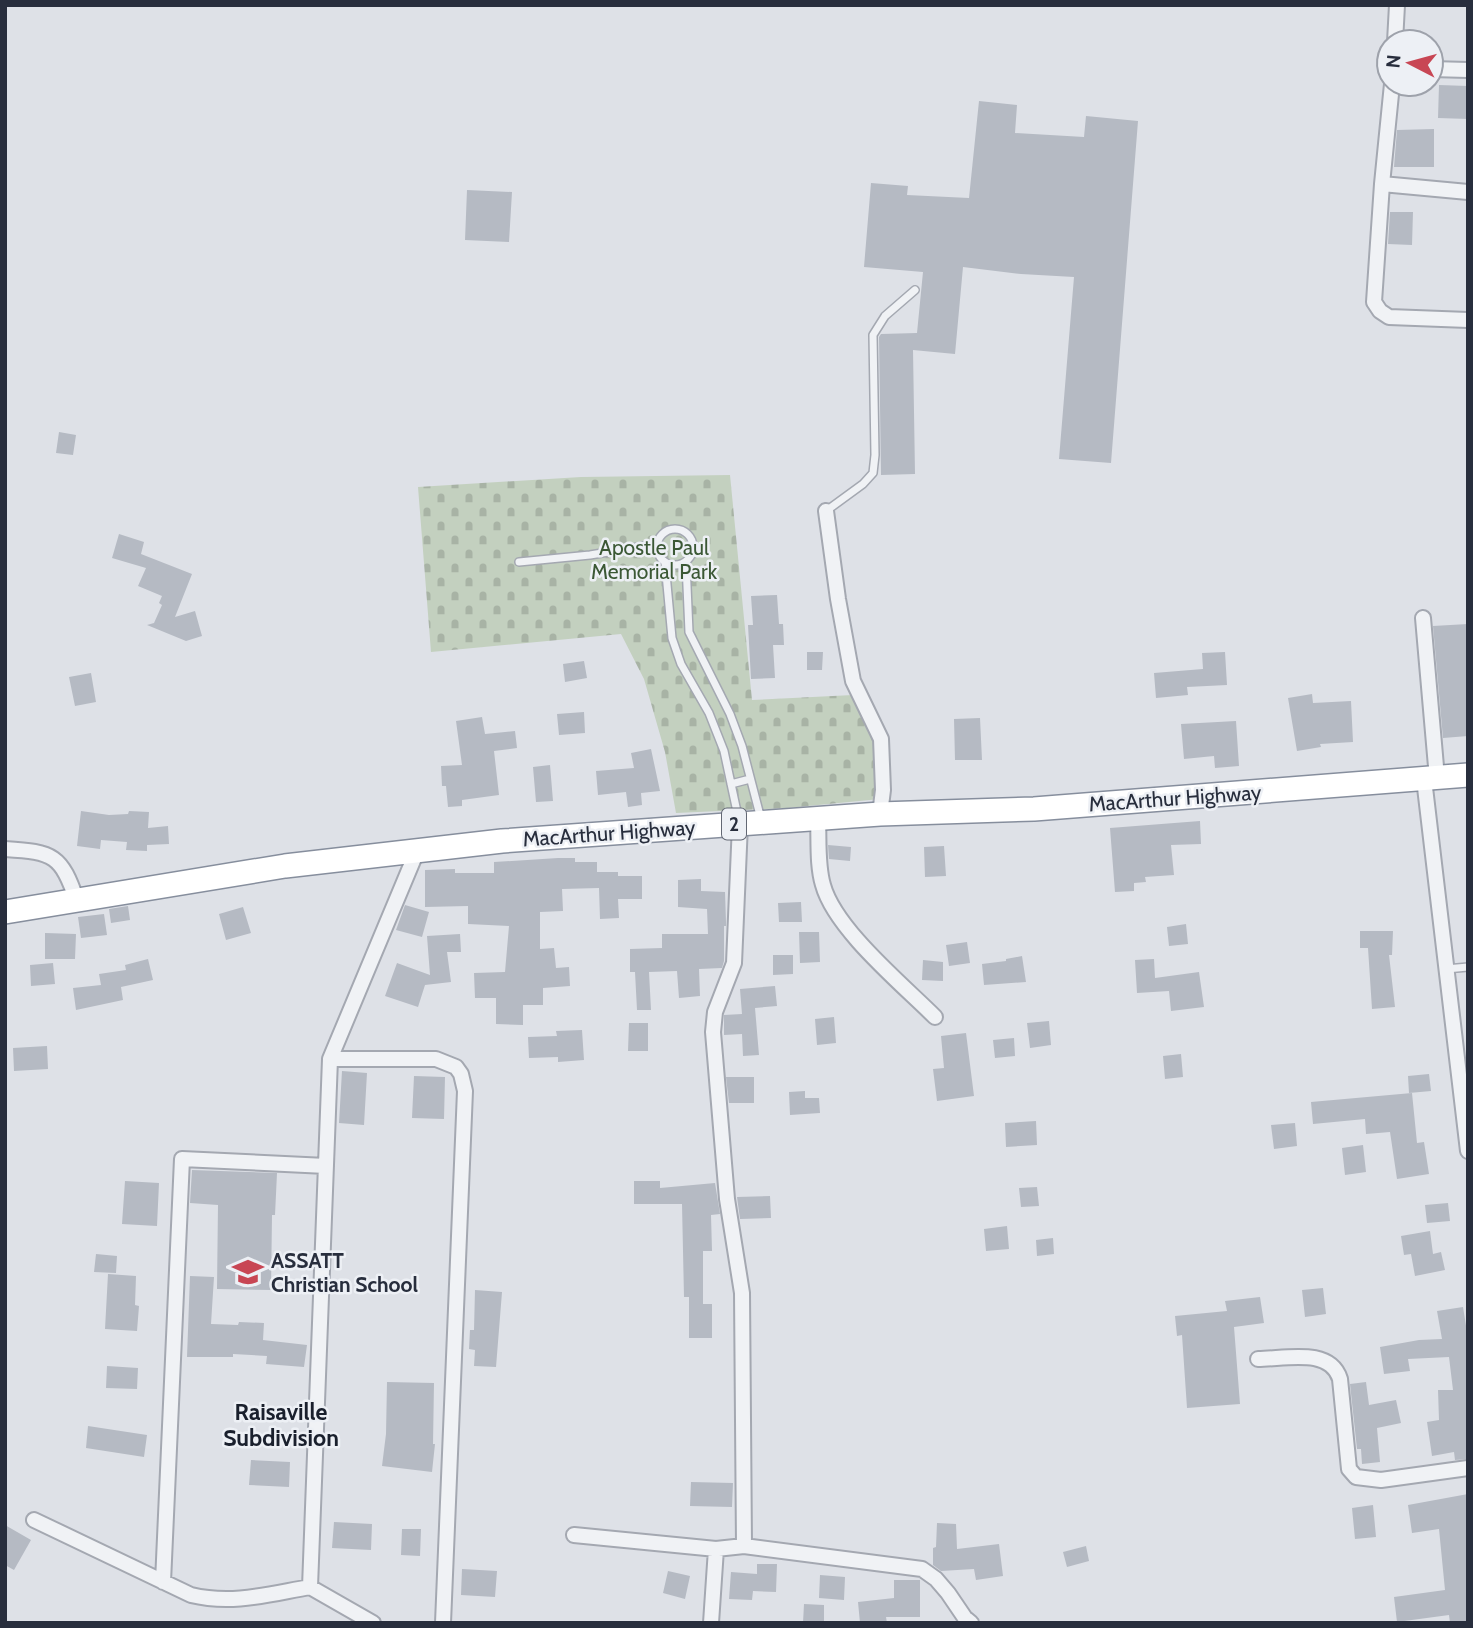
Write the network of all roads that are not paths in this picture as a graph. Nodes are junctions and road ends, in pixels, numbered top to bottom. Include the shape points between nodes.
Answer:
1 (1397, 5) edge
2 (1396, 28) edge
3 (1445, 69) edge
4 (1468, 70) edge
5 (1391, 98) edge
6 (1382, 184) junction
7 (1468, 191) edge
8 (915, 290) dead end
9 (1468, 320) edge
10 (826, 511) joint
11 (657, 544) junction
12 (519, 562) dead end
13 (665, 563) junction
14 (686, 563) junction
15 (1423, 618) dead end
16 (689, 632) junction
17 (672, 638) junction
18 (742, 746) junction
19 (724, 751) junction
20 (1468, 775) edge
21 (1431, 778) junction
22 (750, 779) junction
23 (731, 784) junction
24 (880, 814) junction
25 (818, 820) junction
26 (751, 824) junction
27 (5, 849) edge
28 (417, 850) junction
29 (77, 901) junction
30 (5, 912) edge
31 (1468, 967) edge
32 (1445, 970) junction
33 (935, 1017) dead end
34 (330, 1059) junction
35 (1468, 1151) edge
36 (326, 1166) junction
37 (1258, 1359) dead end
38 (1468, 1468) edge
39 (34, 1520) dead end
40 (574, 1535) dead end
41 (744, 1546) junction
42 (716, 1549) junction
43 (163, 1582) junction
44 (310, 1587) junction
45 (373, 1623) edge
46 (443, 1623) edge
47 (711, 1623) edge
48 (971, 1623) edge

1 - 2 street
3 - 4 street
5 - 6 street
6 - 7 street
6 - 9 street via 1377,307 1384,315 1399,319
8 - 10 lane via 885,316 873,335 873,473
10 - 24 street via 853,681 881,739 884,790
11 - 12 lane
11 - 13 lane
11 - 14 lane via 671,530 685,532 693,551
13 - 14 lane
13 - 17 lane
14 - 16 lane
15 - 21 street
16 - 17 lane
16 - 18 lane
17 - 19 lane
18 - 19 lane
18 - 22 lane
19 - 23 lane
20 - 21 highway, MacArthur Highway / 2
21 - 24 highway, MacArthur Highway / 2 via 1034,809
21 - 32 street
22 - 23 lane
22 - 26 lane
23 - 26 lane
24 - 25 highway, MacArthur Highway / 2
25 - 26 highway, MacArthur Highway / 2
25 - 33 street via 821,880 835,915
26 - 28 highway, MacArthur Highway / 2
26 - 41 street via 734,963 715,1012 713,1032 727,1199 742,1293
27 - 29 street via 50,855 67,872
28 - 29 highway, MacArthur Highway / 2 via 285,866
28 - 34 street
29 - 30 highway, MacArthur Highway / 2
31 - 32 lane
32 - 35 street
34 - 36 street
34 - 46 street via 436,1059 456,1067 463,1080
36 - 43 street via 182,1159
36 - 44 street
37 - 38 street via 1319,1358 1335,1368 1349,1469 1356,1477 1381,1480
39 - 43 street
40 - 42 street
41 - 42 street
41 - 48 street via 922,1569 936,1579
42 - 47 street
43 - 44 street via 191,1595 229,1601
44 - 45 street

